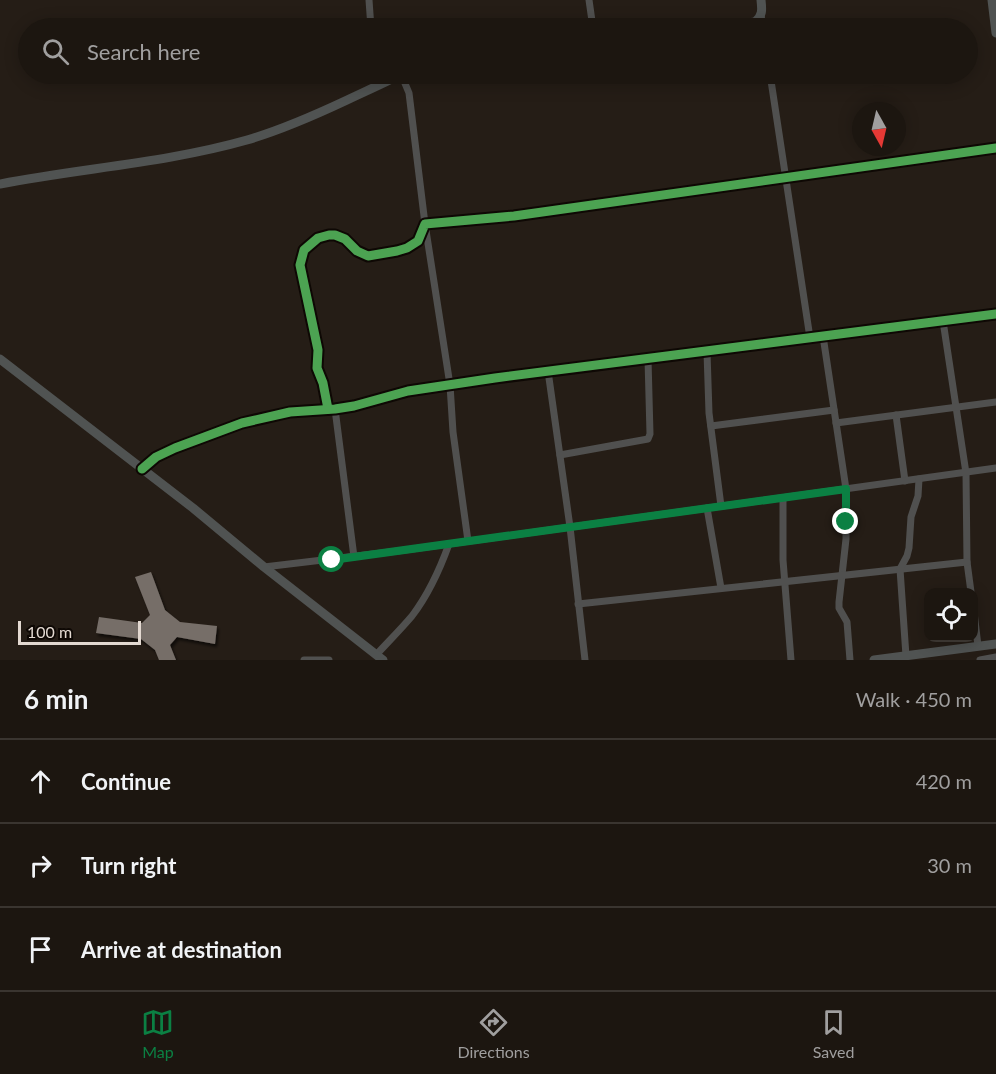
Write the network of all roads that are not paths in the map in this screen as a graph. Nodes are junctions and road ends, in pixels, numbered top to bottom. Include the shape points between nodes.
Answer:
1 (369, 0) edge
2 (589, 0) edge
3 (761, 0) edge
4 (992, 0) edge
5 (761, 15) junction
6 (370, 18) edge
7 (592, 18) edge
8 (758, 18) edge
9 (761, 18) edge
10 (996, 28) edge
11 (378, 84) edge
12 (405, 84) edge
13 (772, 84) edge
14 (996, 148) edge
15 (786, 178) junction
16 (0, 184) edge
17 (425, 224) junction
18 (996, 314) edge
19 (943, 321) junction
20 (823, 336) junction
21 (810, 338) junction
22 (707, 352) junction
23 (648, 358) junction
24 (0, 359) edge
25 (548, 371) junction
26 (450, 385) junction
27 (996, 402) edge
28 (956, 408) junction
29 (332, 409) junction
30 (834, 410) junction
31 (896, 415) junction
32 (836, 423) junction
33 (711, 426) junction
34 (560, 455) junction
35 (996, 468) edge
36 (141, 469) junction
37 (966, 472) junction
38 (919, 479) junction
39 (905, 481) junction
40 (846, 489) junction
41 (783, 498) junction
42 (721, 506) junction
43 (707, 508) junction
44 (570, 527) junction
45 (468, 541) junction
46 (449, 544) junction
47 (354, 557) junction
48 (967, 562) junction
49 (264, 567) junction
50 (900, 569) junction
51 (843, 575) junction
52 (784, 582) junction
53 (721, 588) junction
54 (970, 588) edge
55 (578, 604) junction
56 (978, 642) edge
57 (996, 644) edge
58 (978, 646) junction
59 (906, 656) junction
60 (380, 657) edge
61 (923, 657) edge
62 (996, 657) edge
63 (304, 660) edge
64 (328, 660) edge
65 (585, 660) edge
66 (791, 660) edge
67 (850, 660) edge
68 (874, 660) edge
69 (980, 660) edge

1 - 6 street
2 - 7 street
3 - 5 main road
4 - 10 main road
5 - 8 main road
5 - 9 street
11 - 16 main road via 306,119 248,140 145,162
12 - 17 street
13 - 15 street
14 - 15 street
15 - 17 street via 514,216
15 - 21 street
17 - 26 street
17 - 29 street via 418,241 396,251 368,256 334,235 318,238 304,250 300,265 318,350 317,368
18 - 19 street
19 - 20 street
19 - 28 street
20 - 21 street
20 - 30 street
21 - 22 street
22 - 23 street
22 - 33 street
23 - 25 street
23 - 34 street via 650,437
24 - 36 main road
25 - 26 street
25 - 34 street
26 - 29 street
26 - 45 street
27 - 28 street
28 - 31 street
28 - 37 street
29 - 36 street via 290,412 233,426 175,448
29 - 47 street
30 - 32 street
30 - 33 street
31 - 32 street
31 - 39 street
32 - 40 street
33 - 42 street
34 - 44 street
35 - 37 street
36 - 49 main road
37 - 38 street
37 - 48 street
38 - 39 street
38 - 50 street via 909,548
39 - 40 street
40 - 41 street
40 - 51 street
41 - 42 street
41 - 52 street
42 - 43 street
43 - 44 street
43 - 53 street
44 - 45 street
44 - 55 street
45 - 46 street
46 - 47 street
46 - 60 street via 422,601
47 - 49 street
48 - 50 street
48 - 54 street
49 - 60 main road
50 - 51 street
50 - 59 street
51 - 52 street
51 - 67 street via 839,609 847,622
52 - 53 street
52 - 66 street
53 - 55 street
55 - 65 street
56 - 58 street
57 - 58 main road
58 - 61 main road
59 - 61 main road
59 - 68 main road
62 - 69 street
63 - 64 street

